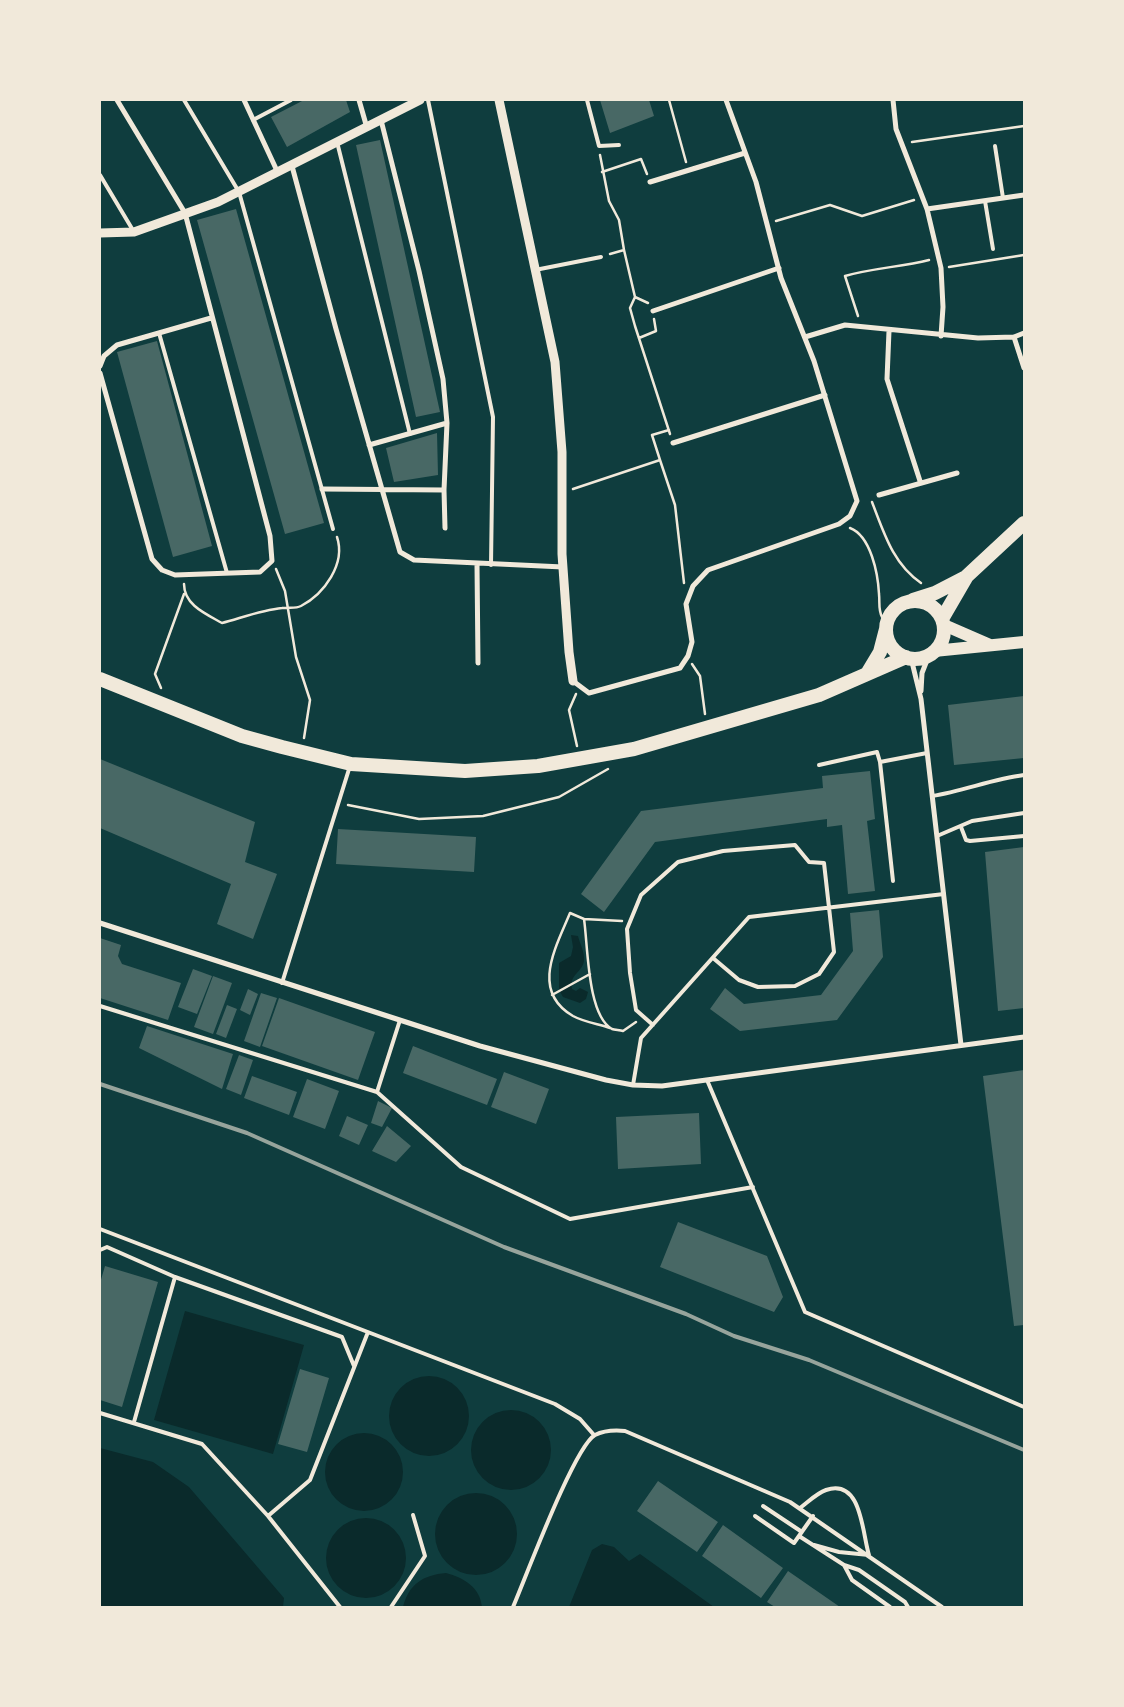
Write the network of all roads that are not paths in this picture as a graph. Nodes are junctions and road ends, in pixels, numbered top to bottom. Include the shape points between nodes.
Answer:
1 (117, 100) edge
2 (184, 100) edge
3 (244, 100) edge
4 (291, 100) edge
5 (359, 100) edge
6 (420, 100) edge
7 (428, 100) edge
8 (499, 100) edge
9 (587, 100) edge
10 (726, 100) edge
11 (893, 100) edge
12 (253, 120) junction
13 (382, 120) junction
14 (367, 128) junction
15 (338, 142) junction
16 (619, 145) dead end
17 (995, 146) dead end
18 (745, 153) junction
19 (292, 166) junction
20 (278, 173) junction
21 (100, 175) edge
22 (650, 182) road end
23 (239, 192) junction
24 (1024, 195) edge
25 (1003, 198) junction
26 (985, 200) junction
27 (927, 209) junction
28 (185, 213) junction
29 (134, 232) junction
30 (100, 233) edge
31 (993, 249) dead end
32 (601, 257) road end
33 (779, 268) junction
34 (535, 270) junction
35 (653, 311) dead end
36 (211, 318) junction
37 (889, 330) junction
38 (159, 333) junction
39 (1024, 333) edge
40 (941, 336) junction
41 (805, 337) junction
42 (1014, 337) junction
43 (100, 366) edge
44 (1024, 368) edge
45 (100, 373) edge
46 (825, 395) junction
47 (447, 423) junction
48 (410, 434) junction
49 (673, 443) road end
50 (369, 445) junction
51 (956, 473) dead end
52 (920, 481) junction
53 (322, 489) junction
54 (381, 489) junction
55 (444, 490) junction
56 (879, 495) dead end
57 (1024, 523) edge
58 (445, 528) dead end
59 (334, 529) road end
60 (477, 565) junction
61 (491, 566) junction
62 (563, 567) junction
63 (227, 573) junction
64 (967, 576) junction
65 (906, 602) junction
66 (943, 622) junction
67 (887, 626) junction
68 (1024, 642) edge
69 (990, 645) junction
70 (931, 653) junction
71 (908, 657) junction
72 (478, 663) dead end
73 (868, 672) junction
74 (100, 679) edge
75 (576, 683) joint
76 (921, 699) junction
77 (927, 753) junction
78 (880, 762) junction
79 (351, 764) junction
80 (819, 765) dead end
81 (1024, 775) edge
82 (932, 796) junction
83 (1024, 813) edge
84 (961, 827) junction
85 (937, 836) junction
86 (1024, 836) edge
87 (894, 881) dead end
88 (944, 894) junction
89 (830, 907) junction
90 (100, 923) edge
91 (713, 958) junction
92 (282, 983) junction
93 (100, 1006) edge
94 (400, 1020) junction
95 (653, 1025) junction
96 (1024, 1037) edge
97 (960, 1045) junction
98 (707, 1080) junction
99 (633, 1085) junction
100 (377, 1092) junction
101 (753, 1187) junction
102 (100, 1229) edge
103 (100, 1250) edge
104 (175, 1277) junction
105 (368, 1332) junction
106 (354, 1366) junction
107 (1024, 1407) edge
108 (100, 1413) edge
109 (134, 1422) junction
110 (594, 1435) junction
111 (763, 1506) dead end
112 (800, 1508) junction
113 (413, 1515) dead end
114 (268, 1516) junction
115 (755, 1516) dead end
116 (813, 1516) junction
117 (801, 1534) junction
118 (814, 1546) junction
119 (869, 1554) junction
120 (844, 1565) junction
121 (340, 1607) edge
122 (391, 1607) edge
123 (513, 1607) edge
124 (890, 1607) edge
125 (908, 1607) edge
126 (942, 1607) edge

1 - 28 street
2 - 23 lane
3 - 12 street
4 - 12 lane
5 - 14 street
6 - 13 street
7 - 61 lane via 493,417
8 - 34 street
9 - 16 lane via 599,146
10 - 18 street
11 - 27 street via 896,128
12 - 20 street
13 - 14 street
13 - 47 street via 443,379
14 - 15 street
15 - 19 street
15 - 48 lane
17 - 25 lane
18 - 22 street
18 - 33 street
19 - 20 street
19 - 50 street
20 - 23 street
21 - 29 lane
23 - 28 street
23 - 53 lane
24 - 25 street
25 - 26 street
26 - 27 street
26 - 31 lane
27 - 40 street via 941,268
28 - 29 street
28 - 36 street
29 - 30 street
32 - 34 lane
33 - 35 street
33 - 41 street
34 - 62 street via 555,362 562,452
36 - 38 street
36 - 63 street via 270,536 272,561 260,572
37 - 40 street
37 - 41 street via 845,325
37 - 52 street via 887,379
38 - 43 street via 116,345 104,356
38 - 63 lane
39 - 42 street
40 - 42 street
41 - 46 street
42 - 44 street
45 - 63 street via 152,559 162,570 175,575
46 - 49 street
46 - 75 street via 857,501 850,516 839,524 708,570 694,586 686,604 692,642 680,668 589,693
47 - 48 street
47 - 55 street
48 - 50 street
50 - 54 street
51 - 52 street
52 - 56 street
53 - 54 street
53 - 59 lane
54 - 55 street
54 - 60 street via 400,552 414,560
55 - 58 street
57 - 64 highway
60 - 61 street
60 - 72 street
61 - 62 street
62 - 75 street via 569,652
64 - 65 highway via 935,593
64 - 66 highway
65 - 66 highway via 924,602 938,612
65 - 67 highway via 894,611
66 - 69 main road
66 - 70 highway via 940,644
67 - 71 highway via 891,644 897,652
67 - 73 highway via 880,652
68 - 69 main road
69 - 70 main road
70 - 71 highway
70 - 76 street via 922,673
71 - 73 highway
71 - 76 street
73 - 79 highway via 819,695 634,749 538,766 465,770
74 - 79 highway via 242,736
76 - 77 street
77 - 78 lane
77 - 82 street
78 - 80 lane via 877,752
78 - 87 lane
79 - 92 lane
81 - 82 lane
82 - 85 street
83 - 84 lane via 972,821
84 - 85 lane
84 - 86 lane via 966,840 970,841
85 - 88 street
88 - 89 lane
88 - 97 street
89 - 91 lane via 749,917
89 - 91 lane via 834,952 819,974 795,986 758,987 739,980
89 - 95 lane via 824,863 809,862 795,845 723,851 678,862 642,895 627,929 636,1010
90 - 92 street
91 - 95 lane
92 - 94 street
93 - 100 lane
94 - 99 street via 480,1046
94 - 100 lane
95 - 99 lane via 641,1038
96 - 97 street
97 - 98 street
98 - 99 street via 662,1086
98 - 101 lane
100 - 101 lane via 462,1167 570,1218
101 - 107 lane via 806,1312
102 - 105 lane
103 - 104 lane via 107,1247
104 - 106 lane via 342,1338
104 - 109 lane
105 - 106 lane
105 - 110 lane via 555,1404 580,1419
106 - 114 lane via 310,1480
108 - 109 lane
109 - 114 lane via 202,1444
110 - 112 lane via 613,1429 625,1432
110 - 123 lane via 576,1457
111 - 117 lane
112 - 116 lane
112 - 119 lane via 824,1490 842,1490 850,1494 859,1508
113 - 122 lane via 425,1556
114 - 121 lane
115 - 117 lane via 794,1543
116 - 117 lane
116 - 119 lane
117 - 118 lane
118 - 119 lane
118 - 120 lane
119 - 126 lane
120 - 124 lane via 852,1580
120 - 125 lane via 859,1570

